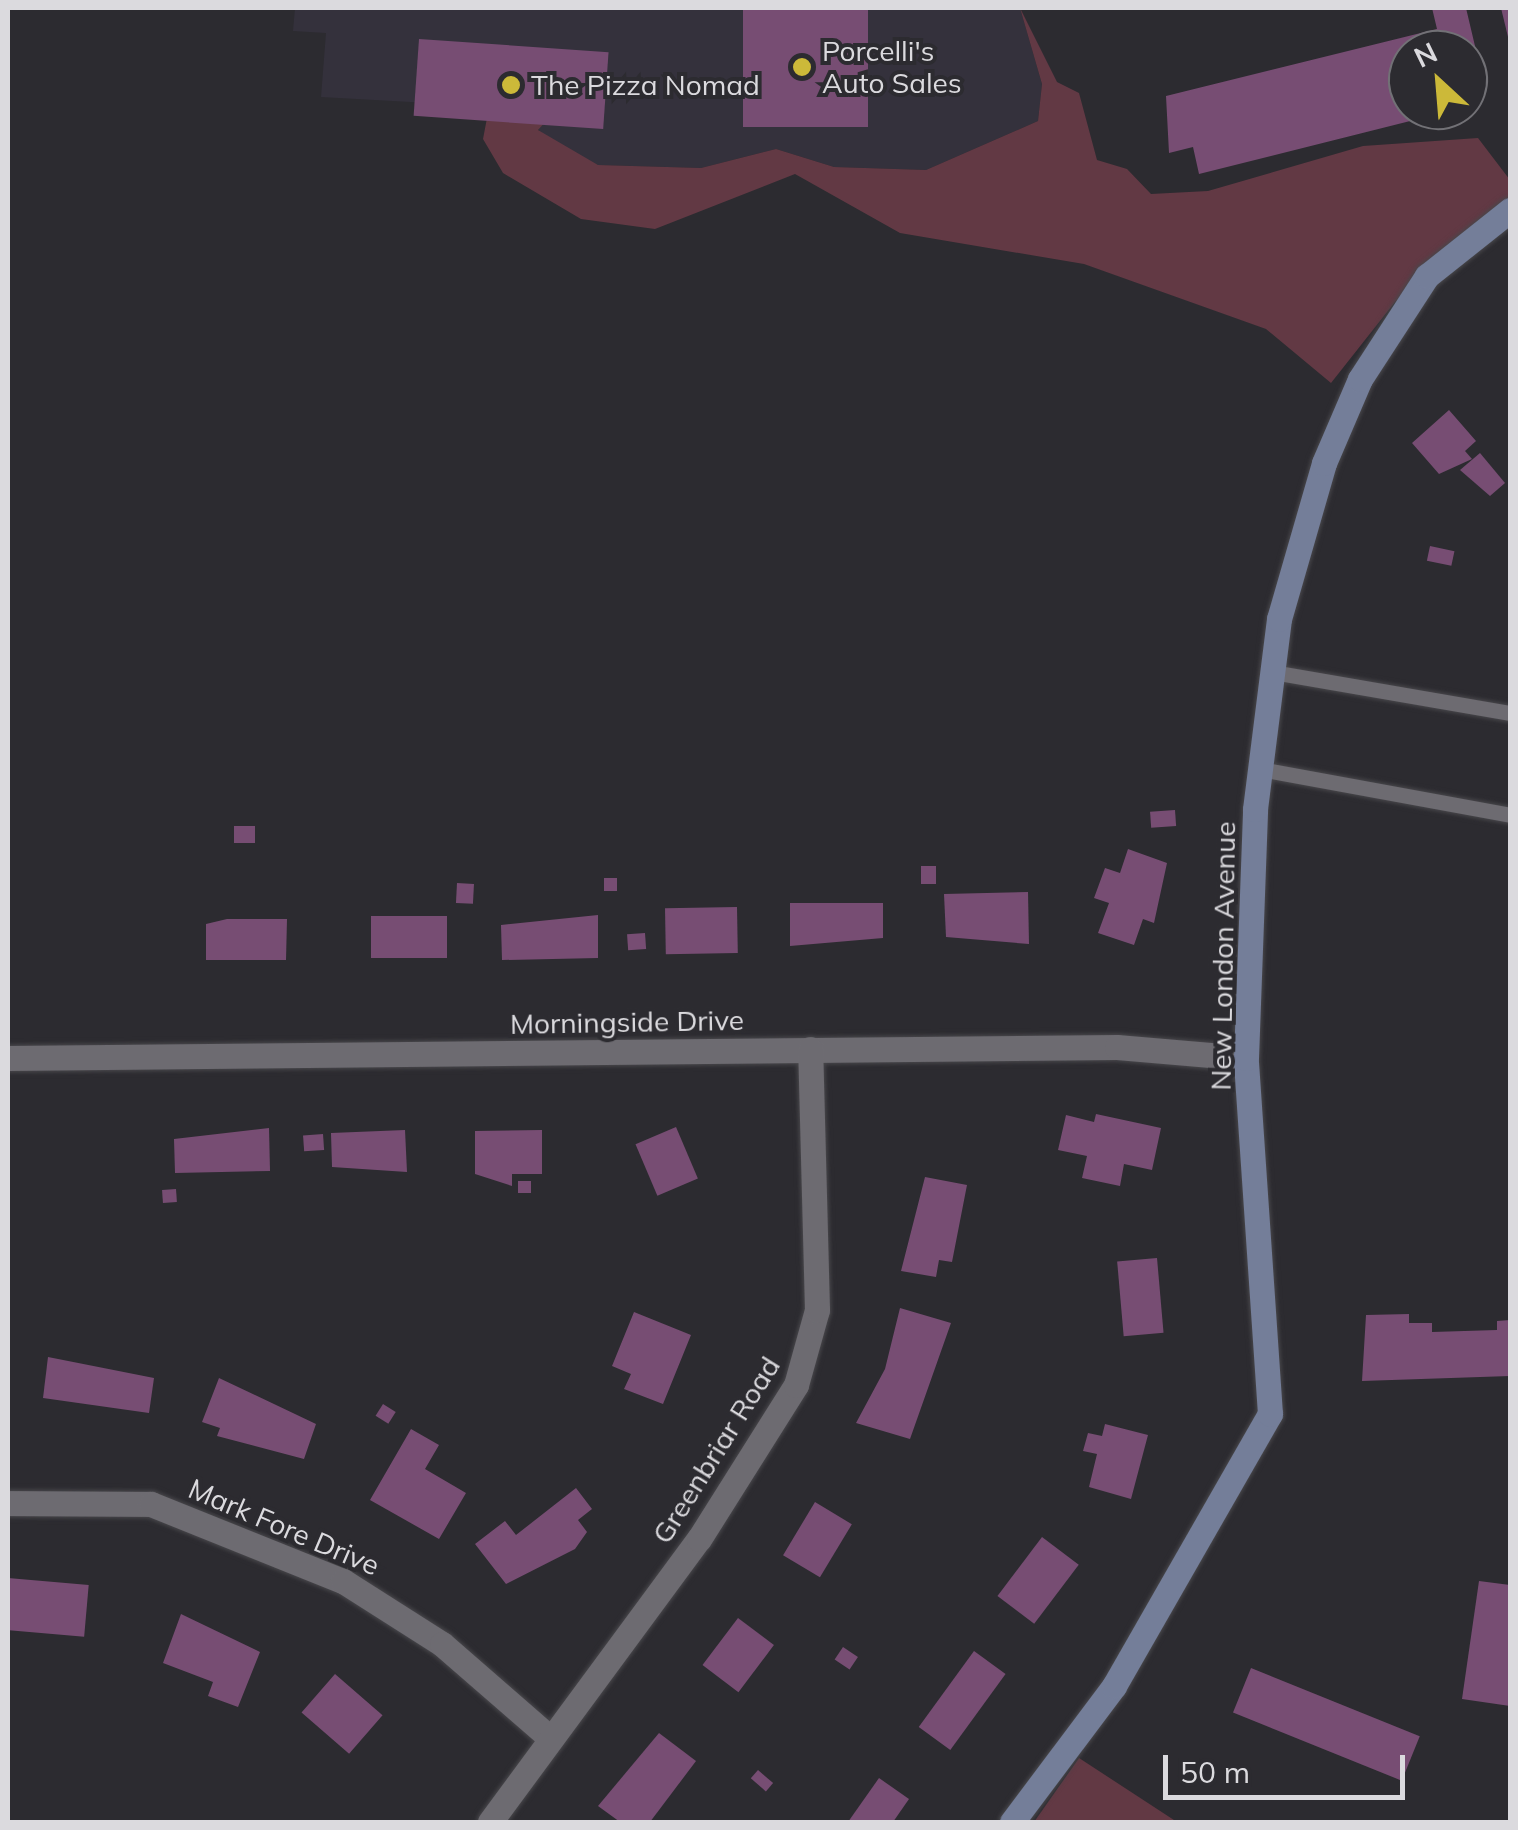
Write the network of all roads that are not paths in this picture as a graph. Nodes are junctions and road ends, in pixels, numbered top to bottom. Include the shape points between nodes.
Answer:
1 (1510, 210) edge
2 (1272, 672) junction
3 (1510, 713) edge
4 (1260, 769) junction
5 (1510, 815) edge
6 (810, 1049) junction
7 (8, 1058) edge
8 (1246, 1058) junction
9 (8, 1503) edge
10 (550, 1738) junction
11 (490, 1822) edge
12 (1012, 1822) edge

1 - 2 main road, New London Avenue via 1427,276 1360,380 1324,463
2 - 3 lane
2 - 4 main road, New London Avenue
4 - 5 lane
4 - 8 main road, New London Avenue
6 - 7 street, Morningside Drive
6 - 8 street, Morningside Drive via 1117,1046
6 - 10 street, Greenbriar Road via 819,1208 811,1346 699,1540
8 - 12 main road, New London Avenue via 1270,1414 1114,1686
9 - 10 street, Mark Fore Drive via 151,1504 343,1581 442,1644
10 - 11 street, Greenbriar Road

